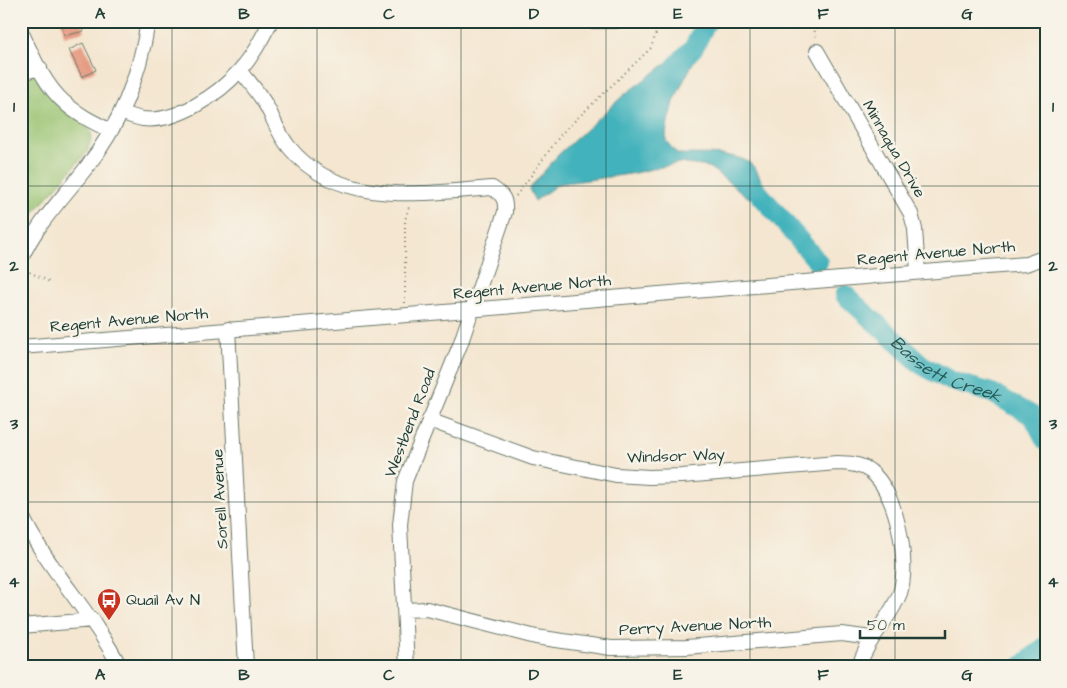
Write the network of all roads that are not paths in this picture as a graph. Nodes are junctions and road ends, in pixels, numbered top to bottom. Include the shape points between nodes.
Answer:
1 (148, 21) edge
2 (271, 21) edge
3 (569, 21) edge
4 (616, 21) edge
5 (21, 30) edge
6 (817, 52) road end
7 (40, 68) junction
8 (240, 70) junction
9 (21, 73) edge
10 (121, 112) junction
11 (111, 131) junction
12 (1046, 258) edge
13 (21, 259) edge
14 (918, 272) junction
15 (472, 309) junction
16 (228, 329) junction
17 (21, 347) edge
18 (429, 420) junction
19 (21, 514) edge
20 (405, 610) junction
21 (93, 620) junction
22 (21, 626) edge
23 (871, 638) junction
24 (120, 667) edge
25 (246, 667) edge
26 (408, 667) edge
27 (859, 667) edge

1 - 10 street via 138,71
2 - 8 street
3 - 4 street
5 - 7 street
6 - 14 street, Minnaqua Drive via 911,214
7 - 9 street
7 - 11 street via 65,104
8 - 10 street via 195,106 153,119
8 - 15 street, Westbend Road via 266,106 287,145 318,173 363,189 400,194 492,188 502,194 506,201 505,212
10 - 11 street
11 - 13 street via 44,220
12 - 14 street, Regent Avenue North via 1026,264
14 - 15 street, Regent Avenue North
15 - 16 street, Regent Avenue North
15 - 18 street, Westbend Road
16 - 17 street, Regent Avenue North
16 - 25 street, Sorell Avenue
18 - 20 street, Westbend Road via 412,460 401,503
18 - 23 street, Windsor Way via 533,458 616,475 674,476 837,463 860,465 885,488 892,505 904,566 896,602
19 - 21 street via 40,551
20 - 23 street, Perry Avenue North via 427,610 536,637 611,648 686,647 842,634
20 - 26 street, Westbend Road
21 - 22 street
21 - 24 street
23 - 27 street

